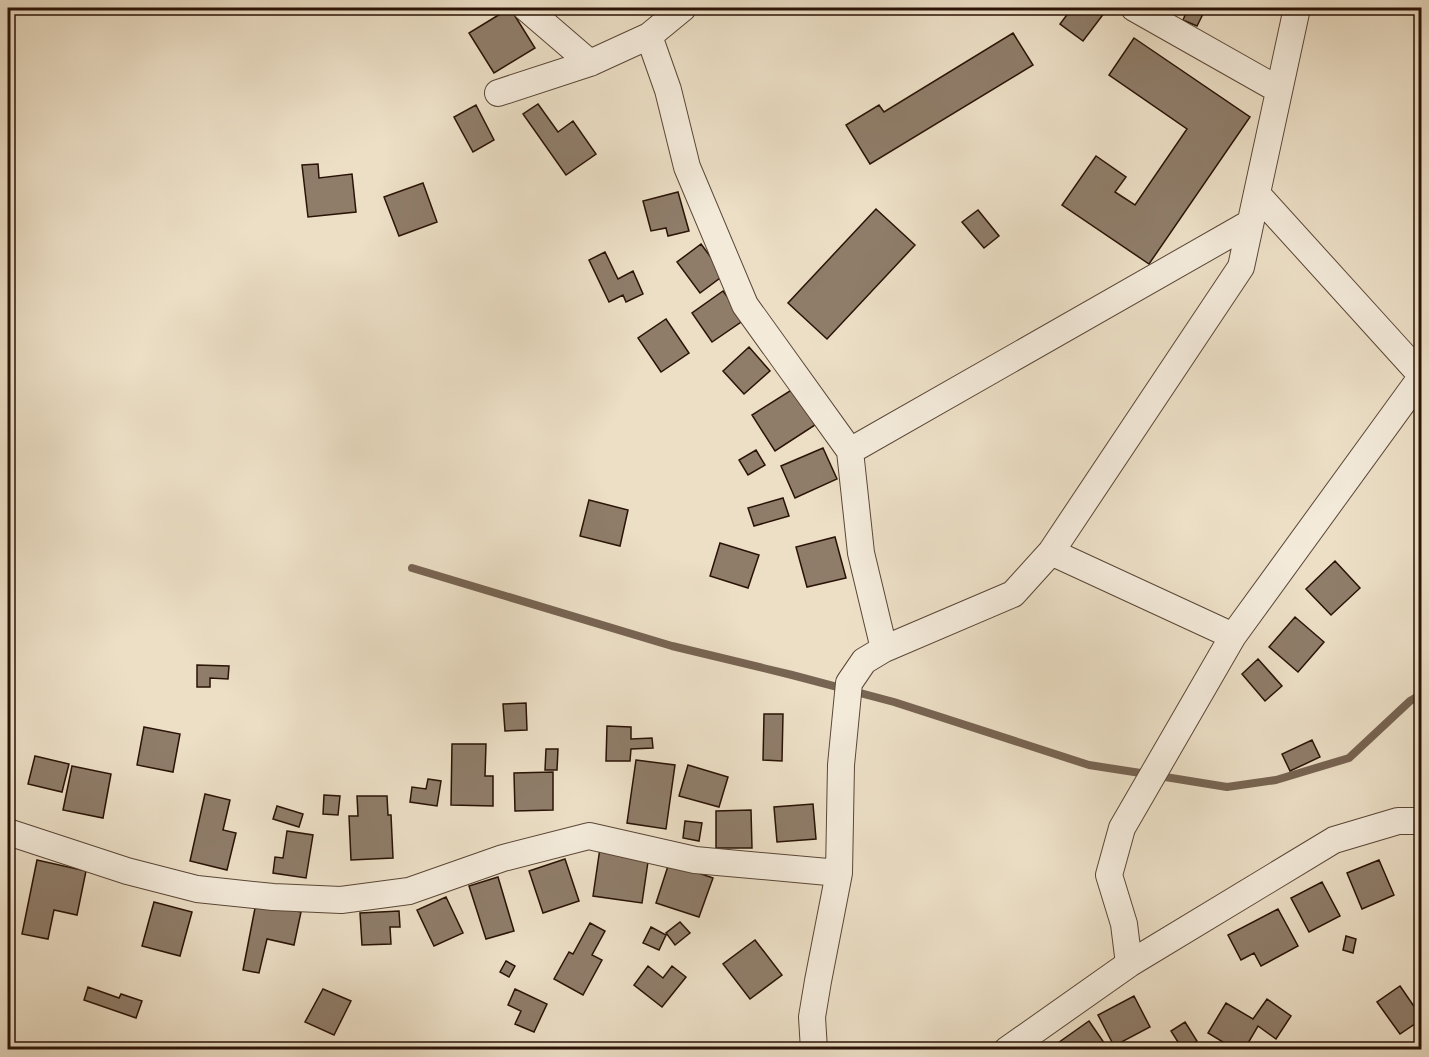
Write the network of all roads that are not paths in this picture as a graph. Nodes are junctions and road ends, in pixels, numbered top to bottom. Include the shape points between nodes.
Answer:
1 (526, 8) edge
2 (683, 8) edge
3 (1134, 8) edge
4 (1297, 8) edge
5 (650, 36) junction
6 (590, 63) junction
7 (1279, 90) junction
8 (498, 93) dead end
9 (1257, 194) junction
10 (1250, 223) junction
11 (850, 451) junction
12 (1052, 552) junction
13 (1233, 636) junction
14 (884, 649) junction
15 (1422, 821) edge
16 (8, 832) edge
17 (839, 873) junction
18 (1129, 964) junction
19 (814, 1050) edge
20 (1007, 1050) edge

1 - 6 street
2 - 5 street
3 - 7 street
4 - 7 street
5 - 6 street
5 - 11 street via 687,167 745,305
6 - 8 street
7 - 9 street
9 - 10 street
9 - 13 street via 1422,376
10 - 11 street
10 - 12 street via 1241,267
11 - 14 street via 861,553
12 - 13 street
12 - 14 street via 1013,594
13 - 18 street via 1122,828 1109,875 1124,924
14 - 17 street via 864,662 849,683 841,765
15 - 18 street via 1398,821 1334,840
16 - 17 street via 197,890 273,897 341,900 409,891 503,858 589,836 695,860
17 - 19 street via 812,1017
18 - 20 street

